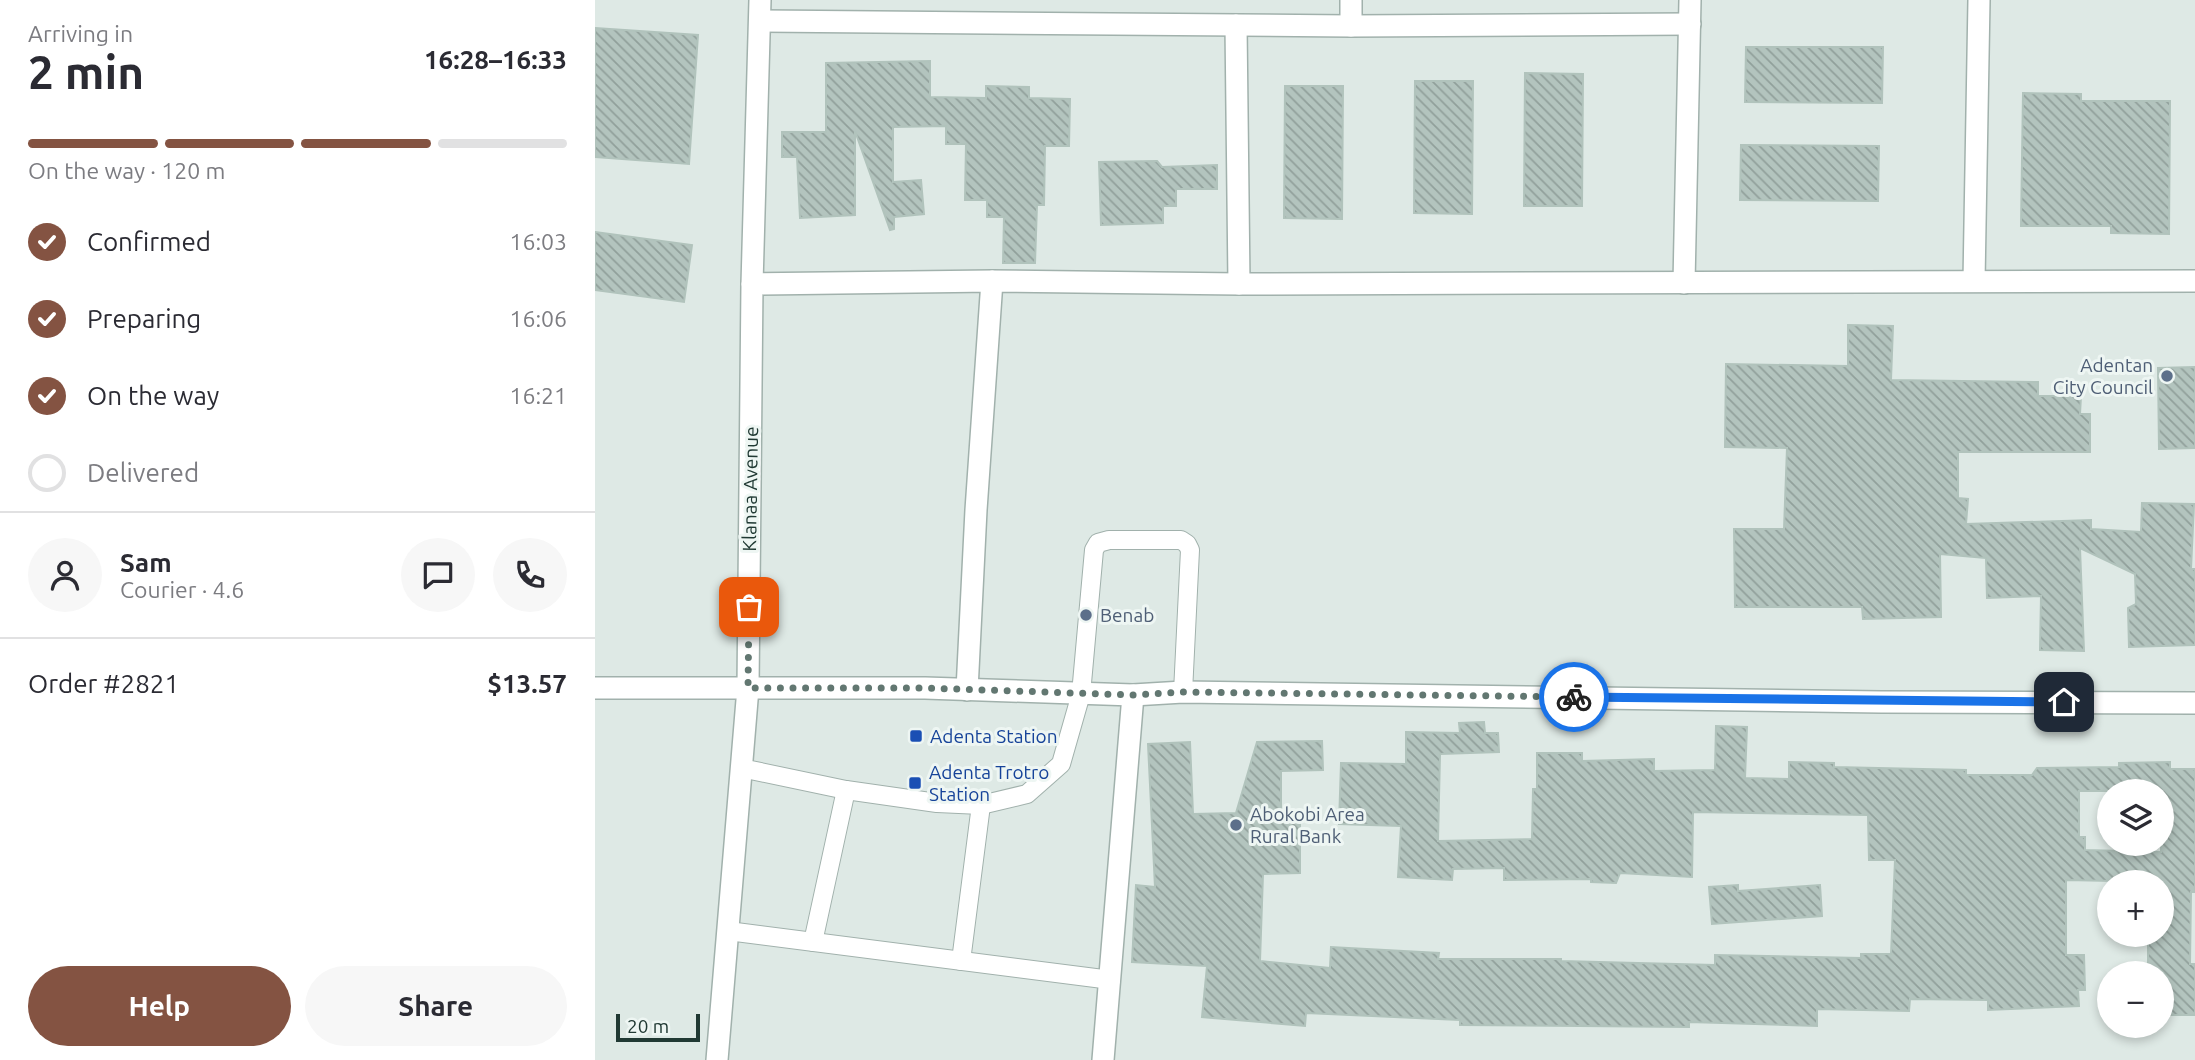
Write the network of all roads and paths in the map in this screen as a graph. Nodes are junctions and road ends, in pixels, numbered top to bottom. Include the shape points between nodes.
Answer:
1 (1351, 0) edge
2 (1690, 0) edge
3 (1979, 0) edge
4 (760, 10) edge
5 (1690, 24) junction
6 (1236, 25) junction
7 (1351, 26) junction
8 (992, 281) junction
9 (1975, 281) junction
10 (2195, 281) edge
11 (1684, 282) junction
12 (753, 284) junction
13 (1239, 284) junction
14 (595, 688) edge
15 (748, 688) junction
16 (967, 690) junction
17 (1184, 692) junction
18 (1081, 694) junction
19 (1133, 695) junction
20 (2195, 703) edge
21 (741, 768) junction
22 (846, 790) junction
23 (981, 805) junction
24 (727, 930) junction
25 (813, 942) junction
26 (961, 961) junction
27 (1111, 980) junction
28 (716, 1060) edge
29 (1103, 1060) edge

1 - 7 street
2 - 5 street
3 - 9 street
4 - 6 street
4 - 12 street, Klanaa Avenue
5 - 7 street
5 - 11 street
6 - 7 street
6 - 13 street
8 - 12 street
8 - 13 street
8 - 16 street
9 - 10 street
9 - 11 street
11 - 13 street
12 - 15 street, Klanaa Avenue
14 - 15 street
15 - 16 street
15 - 21 street, Klanaa Avenue
16 - 18 street
17 - 18 lane via 1191,550 1181,540 1109,540 1098,543 1094,550
17 - 19 street
17 - 20 street
18 - 19 street
18 - 23 lane via 1061,764 1027,793
19 - 27 street
21 - 22 lane
21 - 24 street, Klanaa Avenue
22 - 23 lane
22 - 25 lane
23 - 26 lane
24 - 25 lane
24 - 28 street, Klanaa Avenue
25 - 26 lane
26 - 27 lane
27 - 29 street

